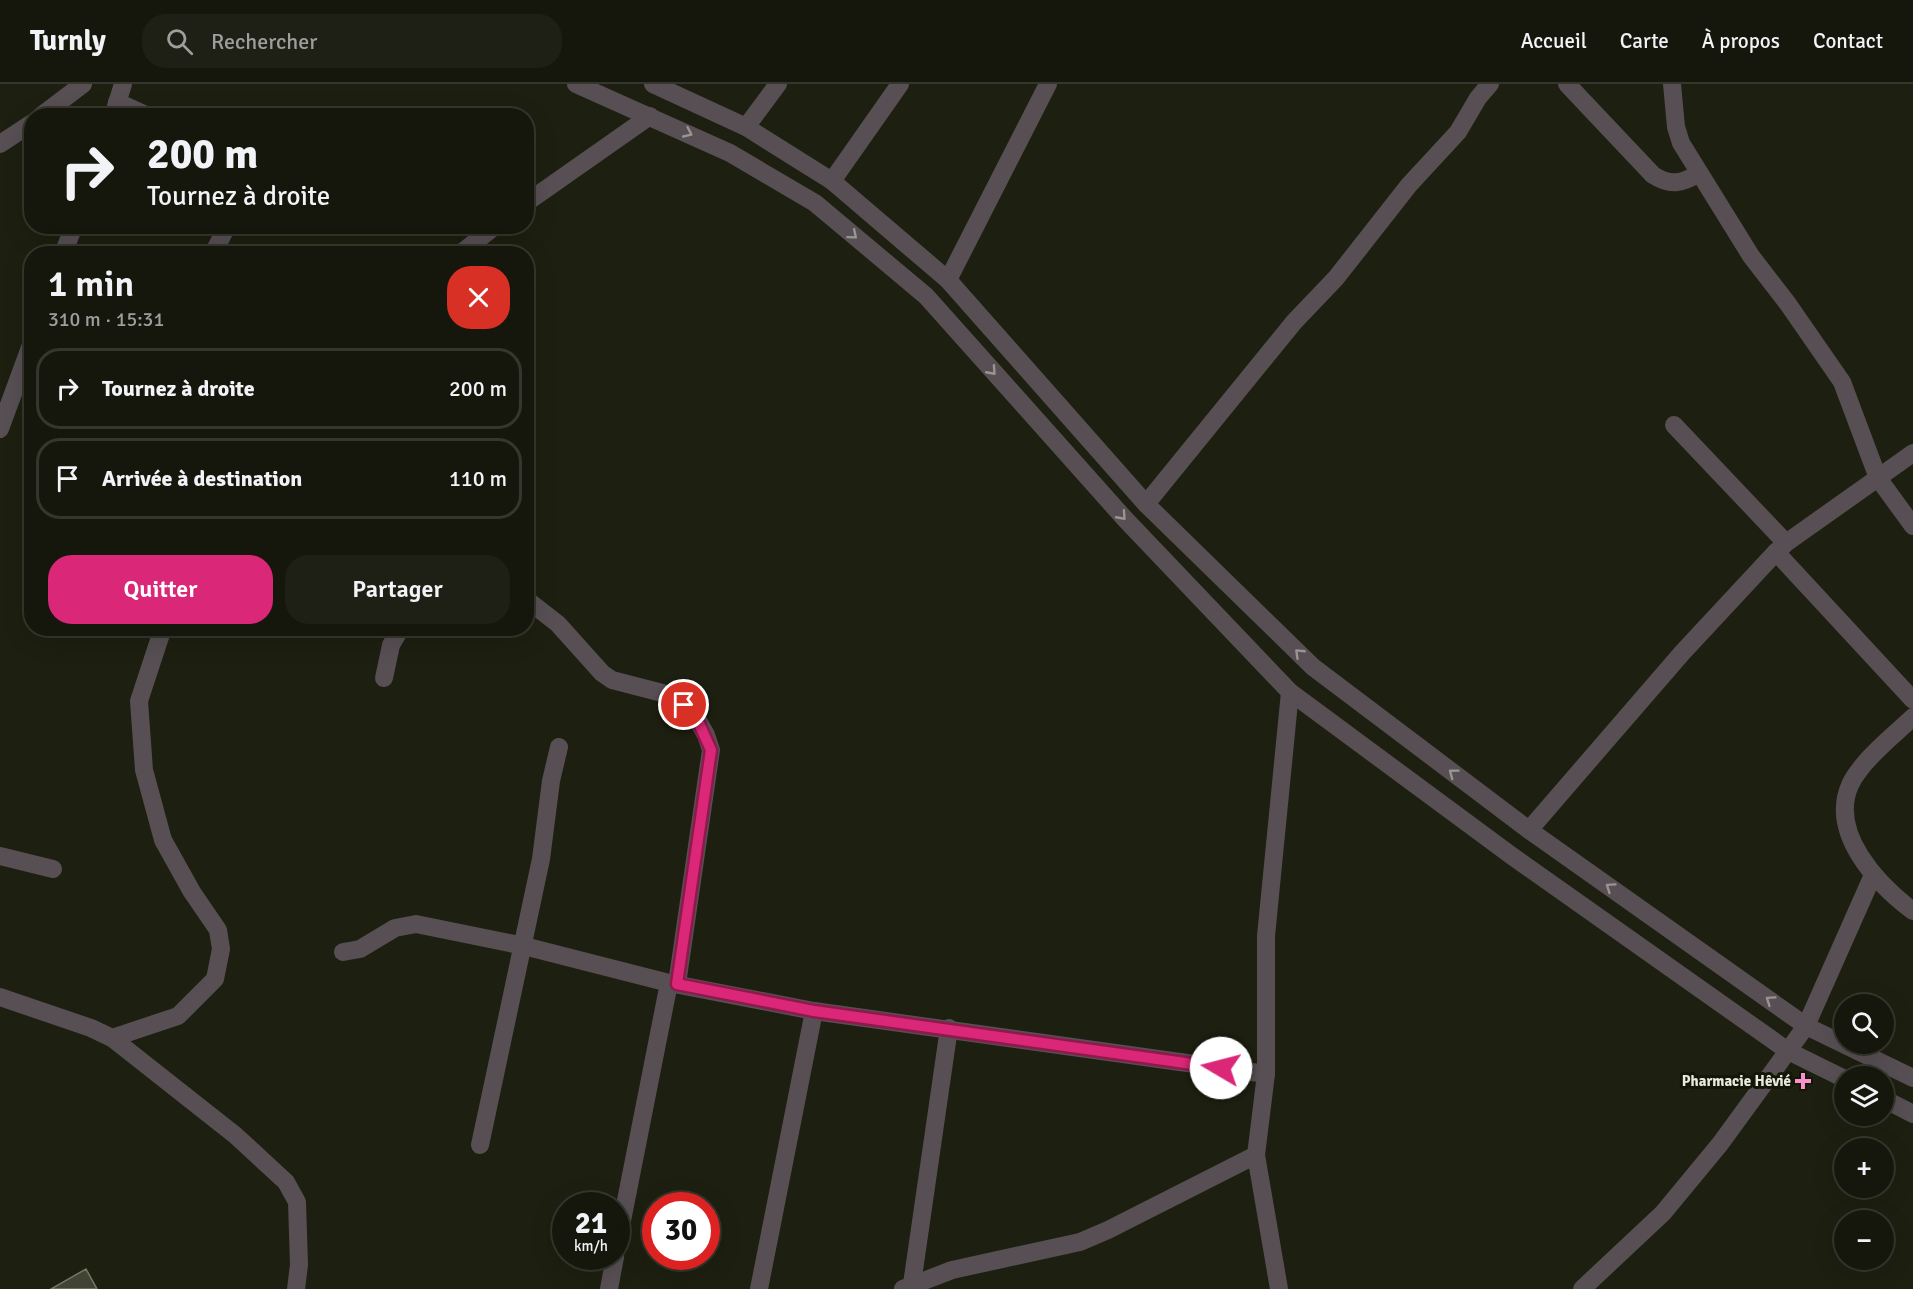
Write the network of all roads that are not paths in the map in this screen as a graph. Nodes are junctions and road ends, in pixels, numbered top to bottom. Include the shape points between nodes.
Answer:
1 (83, 84) edge
2 (123, 84) edge
3 (576, 84) edge
4 (653, 84) edge
5 (778, 84) edge
6 (900, 84) edge
7 (1048, 84) edge
8 (1490, 84) edge
9 (1567, 84) edge
10 (1672, 84) edge
11 (52, 108) edge
12 (115, 108) edge
13 (650, 116) junction
14 (24, 128) edge
15 (746, 128) junction
16 (0, 144) edge
17 (1699, 173) junction
18 (832, 181) junction
19 (534, 197) edge
20 (485, 234) edge
21 (470, 246) edge
22 (948, 280) junction
23 (24, 364) edge
24 (1674, 425) dead end
25 (0, 429) edge
26 (1913, 453) edge
27 (1878, 478) junction
28 (1146, 504) junction
29 (1913, 526) edge
30 (1781, 547) junction
31 (534, 605) edge
32 (160, 636) edge
33 (396, 636) edge
34 (384, 678) dead end
35 (1290, 692) junction
36 (1913, 700) edge
37 (1913, 717) edge
38 (559, 747) dead end
39 (1529, 830) junction
40 (0, 856) edge
41 (53, 868) dead end
42 (1873, 875) junction
43 (1913, 911) edge
44 (524, 946) junction
45 (343, 952) dead end
46 (673, 984) junction
47 (0, 997) edge
48 (814, 1011) junction
49 (1806, 1026) junction
50 (949, 1028) junction
51 (112, 1038) junction
52 (1788, 1051) junction
53 (1266, 1074) junction
54 (1834, 1074) edge
55 (1913, 1078) edge
56 (1894, 1104) edge
57 (1913, 1114) edge
58 (480, 1145) dead end
59 (1256, 1155) junction
60 (629, 1192) edge
61 (613, 1270) edge
62 (908, 1287) edge
63 (296, 1289) edge
64 (609, 1289) edge
65 (759, 1289) edge
66 (1280, 1289) edge
67 (1582, 1289) edge

1 - 11 street
2 - 12 street
3 - 13 street
4 - 15 street
5 - 15 street
6 - 18 street
7 - 22 street
8 - 28 street via 1458,132 1409,184 1336,278 1287,330
9 - 17 street via 1653,175 1665,182 1679,183
10 - 17 street via 1676,127
13 - 19 street
13 -> 35 street via 730,153 815,203 926,296 1125,519
14 - 16 street
15 - 18 street
17 - 27 street via 1751,256 1842,382
18 - 22 street
20 - 21 street
22 - 28 street
23 - 25 street
24 - 30 street
26 - 27 street
27 - 29 street
27 - 30 street
39 -> 28 street via 1313,667
30 - 36 street
30 - 39 street via 1682,653
31 - 46 street via 558,624 602,673 612,680 674,696 697,719 706,735 711,750
32 - 51 street via 139,700 144,770 163,840 218,930 221,949 214,979 178,1016
33 - 34 street
35 - 52 street via 1512,856
35 - 53 street via 1266,936
37 - 42 street via 1851,783 1845,805 1846,829
38 - 44 street
49 -> 39 street
40 - 41 street
42 - 43 street
42 - 49 street
44 - 45 street via 416,924 395,928 360,949
44 - 46 street
44 - 58 street
46 - 48 street
46 - 60 street
47 - 51 street
48 - 50 street
48 - 65 street
49 - 52 street
49 - 55 street
50 - 53 street
50 - 62 street
51 - 63 street via 235,1135 286,1182 297,1202
52 - 54 street
52 - 67 street via 1720,1144 1662,1213
53 - 59 street
56 - 57 street
59 - 62 street via 1080,1242 952,1270
59 - 66 street
61 - 64 street

